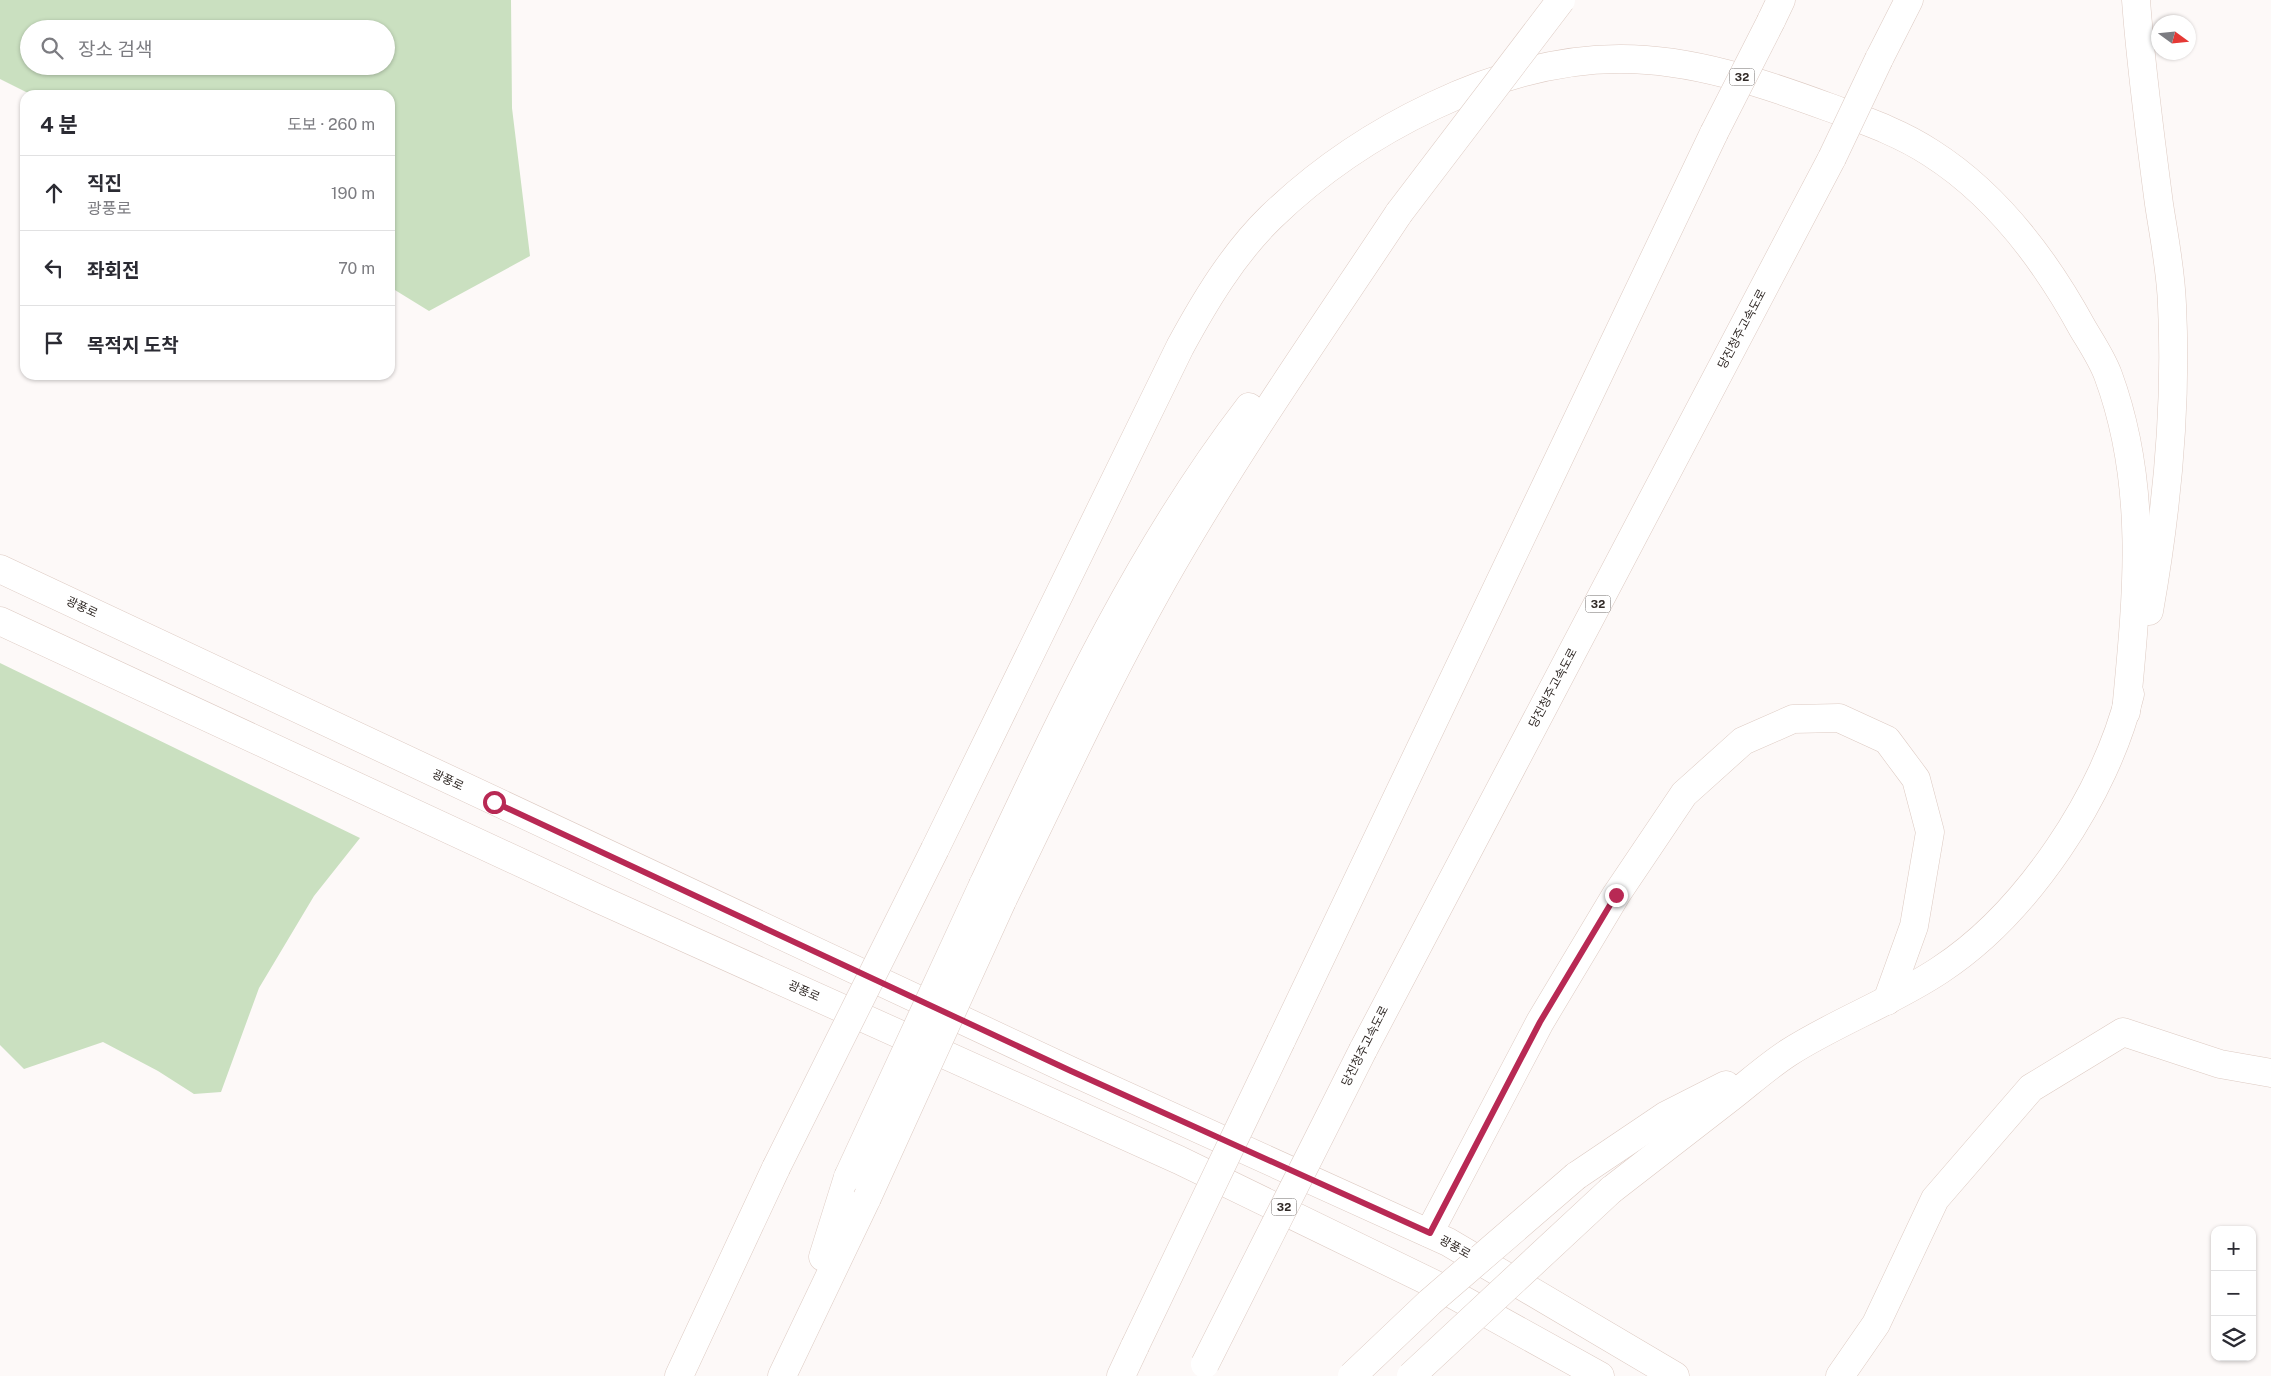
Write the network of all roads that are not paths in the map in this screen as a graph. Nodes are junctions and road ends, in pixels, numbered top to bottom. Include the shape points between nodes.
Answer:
1 (1561, 0) edge
2 (1909, 0) edge
3 (2136, 0) edge
4 (1776, 10) edge
5 (0, 569) edge
6 (0, 621) edge
7 (2126, 712) junction
8 (992, 893) junction
9 (1887, 1001) junction
10 (1787, 1053) junction
11 (2271, 1073) edge
12 (1430, 1233) junction
13 (795, 1349) junction
14 (1202, 1370) edge
15 (679, 1376) edge
16 (782, 1376) edge
17 (1121, 1376) edge
18 (1352, 1376) edge
19 (1411, 1376) edge
20 (1600, 1376) edge
21 (1675, 1376) edge
22 (1840, 1376) edge

1 - 8 main road, bridge via 1399,214 1248,438 1172,564 1078,746
2 - 14 main road, 당진청주고속도로 / 32, bridge via 1832,158 1363,1050
3 - 7 main road via 2142,78 2172,303 2174,375 2171,452 2161,544 2146,629
4 - 17 main road, 32, bridge via 1714,133
5 - 12 main road, 광풍로 via 1071,1071
6 - 20 main road, 광풍로 via 599,898 1179,1160 1436,1285
7 - 9 main road via 2090,793 2057,851 2027,891 1968,948 1941,969
7 - 15 main road, bridge via 2138,540 2134,475 2126,435 2103,365 2063,291 2015,227 1988,198 1934,154 1870,122 1775,88 1687,66 1622,59 1570,63 1493,81 1388,129 1355,150 1269,218 1243,248 1201,308 776,1168
8 - 13 main road, bridge via 866,1198
8 - 13 main road, bridge via 848,1177
9 - 10 main road
9 - 12 main road via 1914,926 1930,832 1916,779 1887,740 1839,718 1793,719 1743,740 1684,794 1616,895 1540,1022
10 - 18 main road, bridge via 1666,1116 1576,1176 1430,1302
10 - 19 main road, bridge via 1611,1190
11 - 22 main road via 2220,1064 2123,1032 2031,1088 1935,1199 1876,1324
12 - 21 main road, 광풍로
13 - 16 main road

